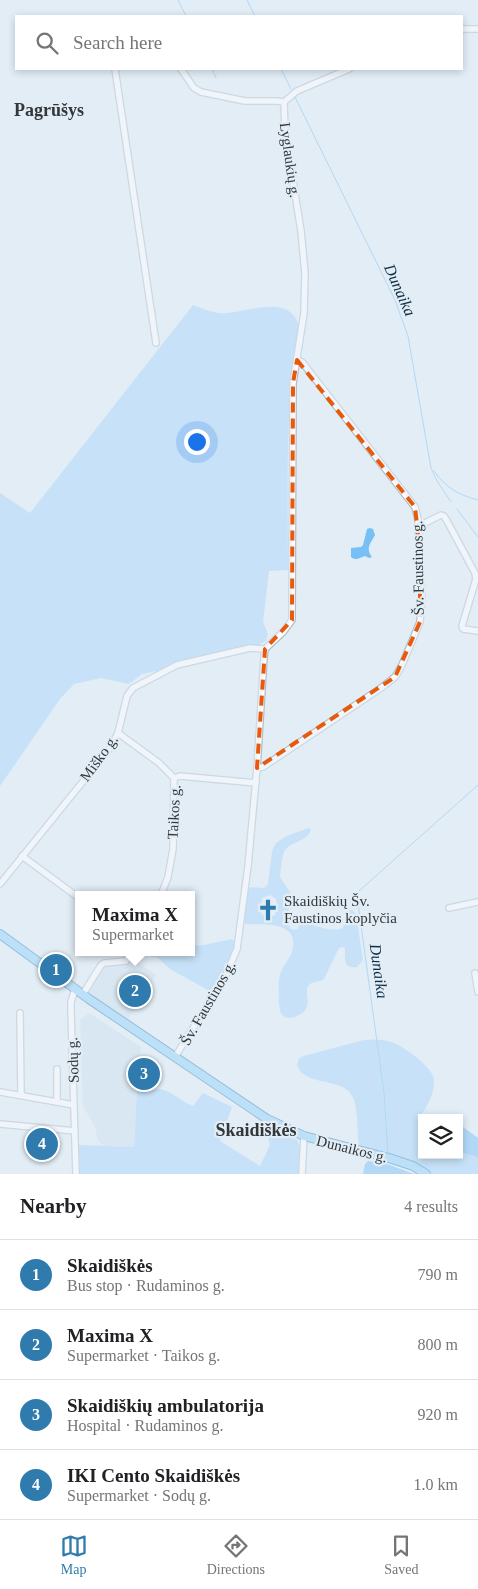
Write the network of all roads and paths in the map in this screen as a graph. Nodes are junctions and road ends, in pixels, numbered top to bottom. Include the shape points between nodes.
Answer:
1 (463, 29) edge
2 (478, 29) edge
3 (115, 70) edge
4 (183, 70) edge
5 (347, 70) edge
6 (284, 102) junction
7 (156, 343) dead end
8 (297, 360) junction
9 (419, 526) junction
10 (478, 631) edge
11 (265, 648) junction
12 (118, 733) junction
13 (257, 768) junction
14 (174, 778) junction
15 (256, 783) junction
16 (22, 856) junction
17 (0, 884) edge
18 (163, 891) edge
19 (75, 895) edge
20 (478, 902) edge
21 (449, 908) dead end
22 (0, 934) edge
23 (129, 956) edge
24 (475, 973) dead end
25 (76, 989) junction
26 (478, 992) edge
27 (83, 994) junction
28 (20, 1013) dead end
29 (175, 1058) junction
30 (58, 1069) dead end
31 (0, 1092) edge
32 (21, 1096) junction
33 (57, 1102) junction
34 (74, 1105) junction
35 (0, 1124) edge
36 (75, 1131) junction
37 (304, 1136) junction
38 (76, 1174) edge
39 (302, 1174) edge
40 (426, 1174) edge

1 - 2 street
3 - 7 street
4 - 6 street via 200,92 245,101
5 - 6 street, Lyglaukių g. via 297,91
6 - 8 street, Lyglaukių g. via 285,131 305,274 304,314
8 - 9 street, Šv. Faustinos g. via 302,362 411,501
8 - 11 street via 293,383 292,620
9 - 10 street via 441,515 447,521 476,580 462,626 463,629
9 - 13 street, Šv. Faustinos g. via 420,622 395,677
11 - 12 street, Miško g. via 250,648 177,665 132,688
11 - 13 street, Šv. Faustinos g.
12 - 14 street
12 - 16 street, Miško g. via 110,748
13 - 15 street, Šv. Faustinos g.
14 - 15 street, Taikos g.
14 - 18 street, Taikos g. via 172,855
15 - 29 street, Šv. Faustinos g. via 234,960
16 - 17 street, Miško g.
16 - 19 street
20 - 21 street
22 - 25 main road, Dunaikos g.
23 - 27 street via 126,960 104,963
24 - 26 street
25 - 27 main road, Dunaikos g.
25 - 34 street, Sodų g. via 71,1002
27 - 29 main road, Dunaikos g.
28 - 32 street
29 - 37 main road, Dunaikos g. via 267,1119
30 - 33 street
31 - 32 street
32 - 33 street
33 - 34 street
34 - 36 street, Sodų g.
35 - 36 street
36 - 38 street, Sodų g.
37 - 39 street
37 - 40 main road, Dunaikos g. via 389,1158

